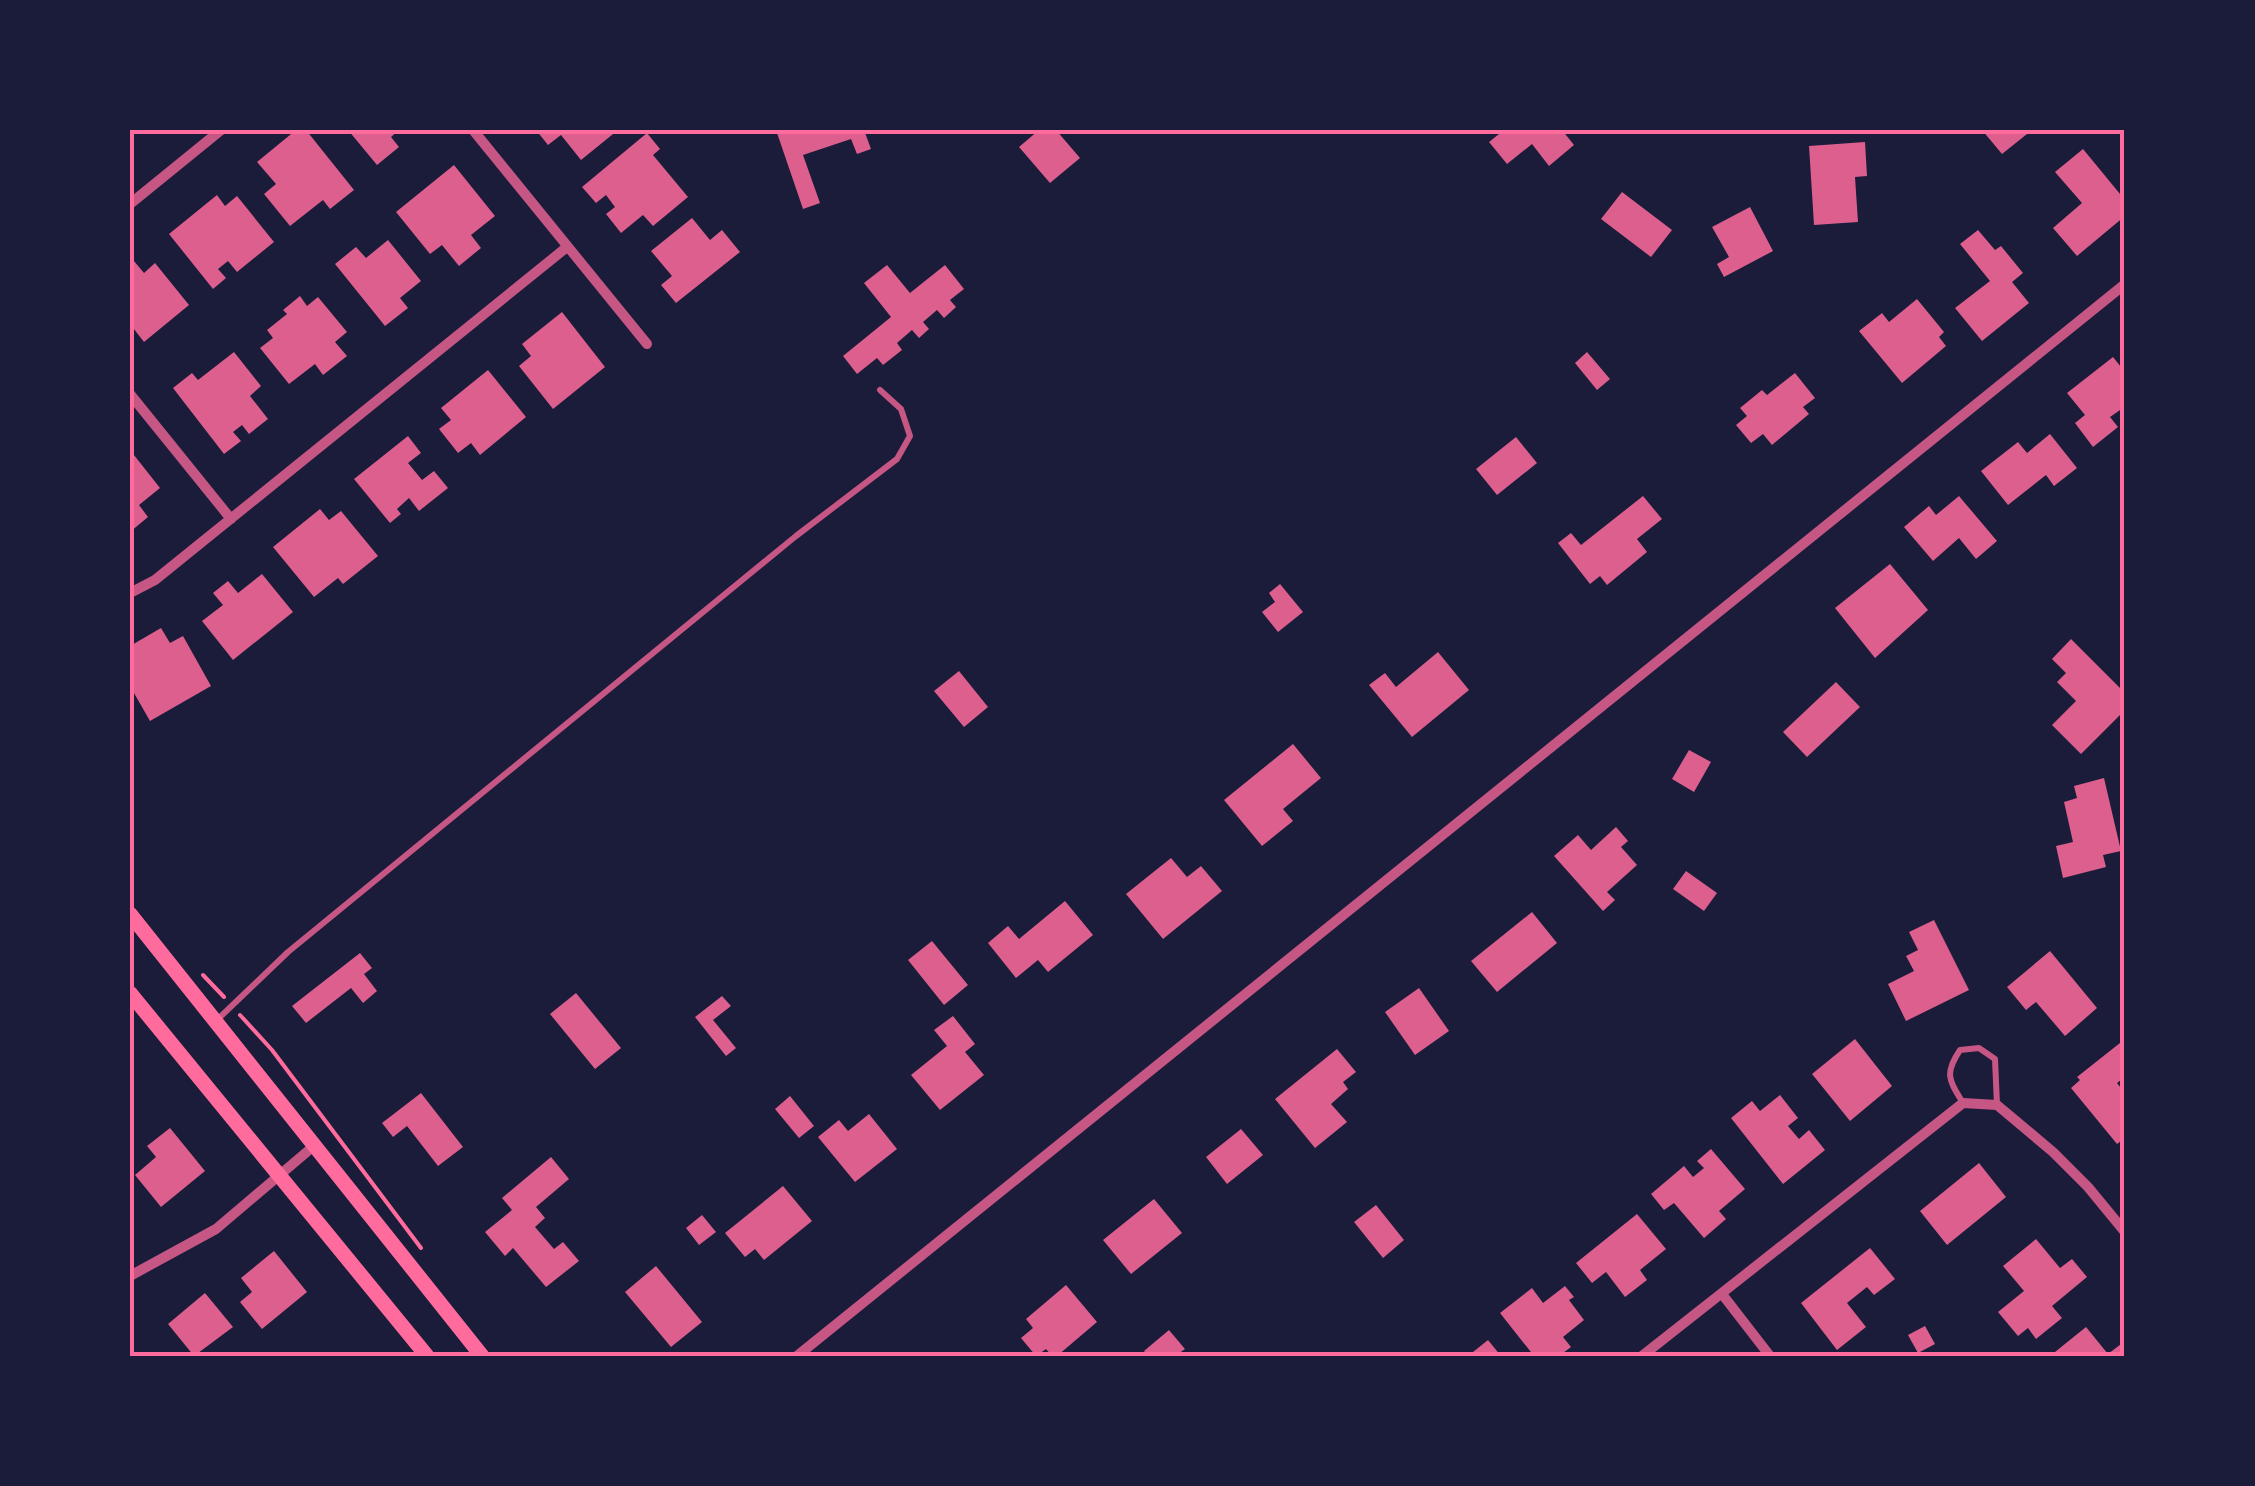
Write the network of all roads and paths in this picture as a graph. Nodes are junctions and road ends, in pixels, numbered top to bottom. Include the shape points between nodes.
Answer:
1 (221, 130) edge
2 (473, 130) edge
3 (130, 204) edge
4 (567, 247) junction
5 (2125, 284) edge
6 (647, 344) dead end
7 (880, 390) dead end
8 (130, 394) edge
9 (231, 519) junction
10 (130, 593) edge
11 (130, 914) edge
12 (192, 964) dead end
13 (130, 994) edge
14 (232, 1006) junction
15 (216, 1020) junction
16 (1963, 1103) junction
17 (1997, 1105) junction
18 (314, 1145) junction
19 (279, 1175) junction
20 (2125, 1232) edge
21 (428, 1260) dead end
22 (130, 1261) edge
23 (134, 1274) edge
24 (1722, 1294) junction
25 (427, 1356) edge
26 (482, 1356) edge
27 (797, 1356) edge
28 (1642, 1356) edge
29 (1770, 1356) edge

1 - 3 street
2 - 4 street
4 - 6 street
4 - 9 street
5 - 27 street
7 - 14 lane via 901,409 910,436 897,459 334,914
8 - 9 street
9 - 10 street
11 - 15 main road
12 - 14 path
13 - 19 main road
14 - 15 lane
14 - 21 path
15 - 18 main road
16 - 17 street
16 - 17 lane via 1950,1081 1950,1065 1960,1050 1979,1048 1995,1059
16 - 24 street
17 - 20 street via 2077,1176
18 - 19 street
18 - 26 main road
19 - 23 street via 216,1229
19 - 25 main road
22 - 23 street
24 - 28 street
24 - 29 street

